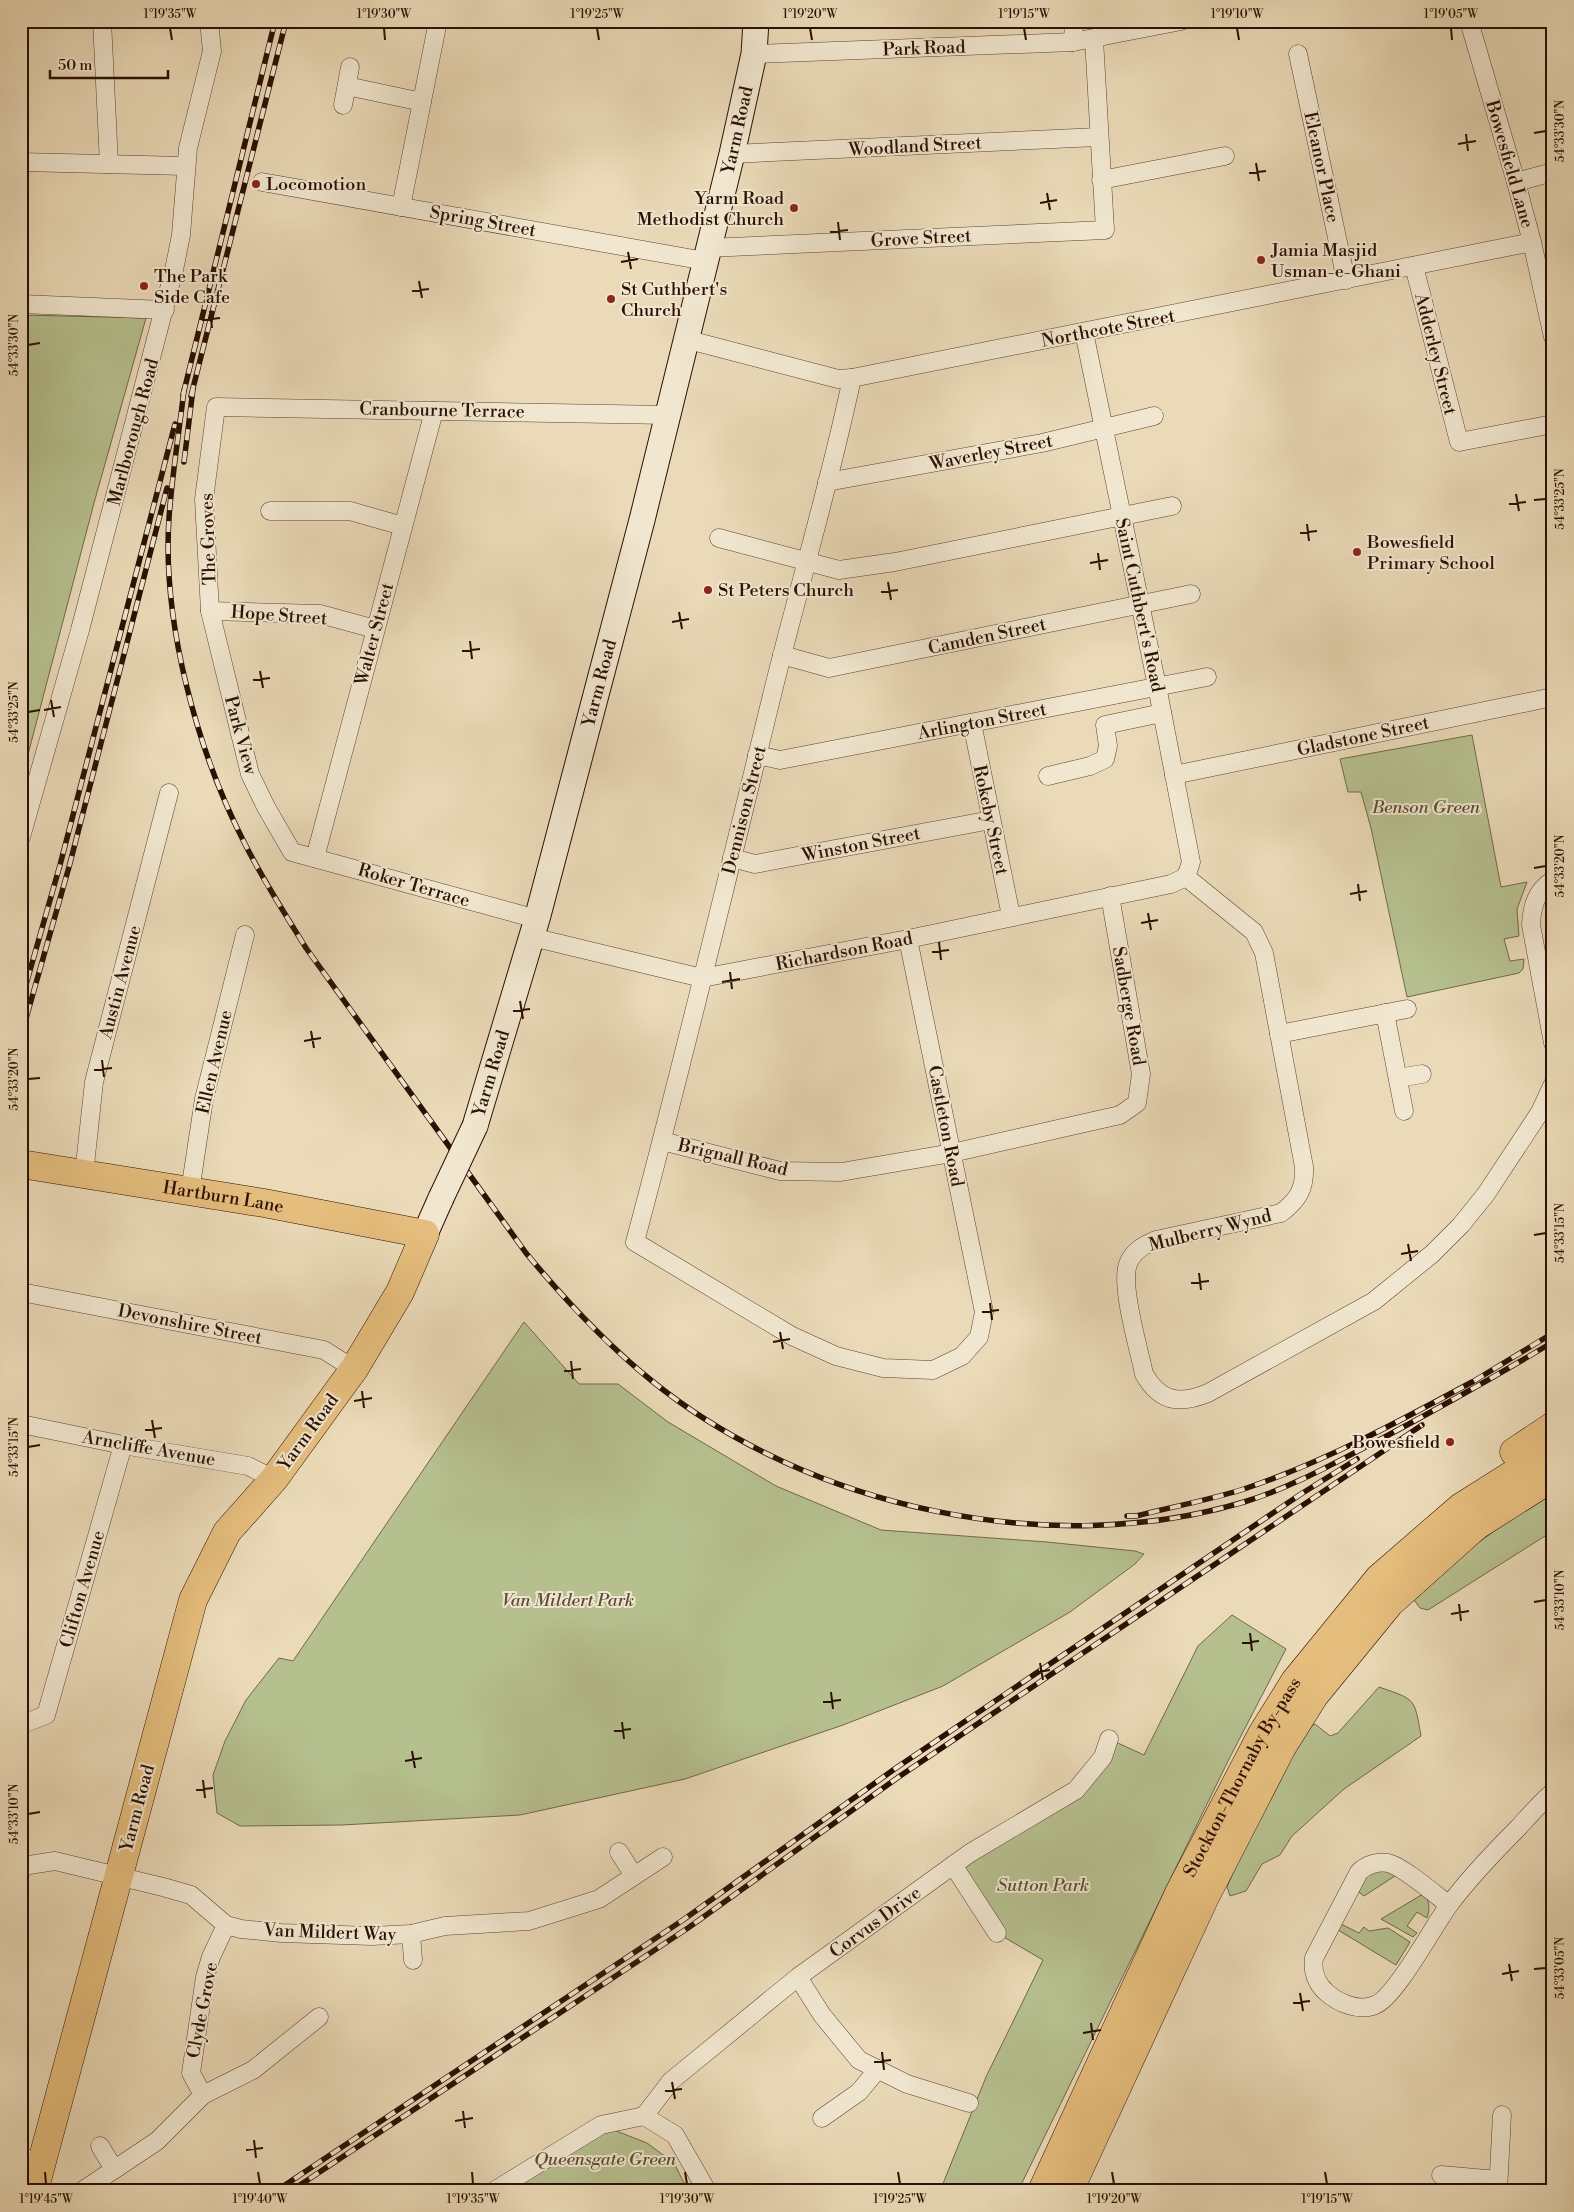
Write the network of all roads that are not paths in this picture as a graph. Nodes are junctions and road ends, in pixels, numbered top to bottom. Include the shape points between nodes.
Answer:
1 (102, 21) edge
2 (209, 21) edge
3 (438, 21) edge
4 (756, 21) edge
5 (1074, 21) edge
6 (1181, 21) edge
7 (1469, 21) edge
8 (1094, 39) junction
9 (1073, 42) junction
10 (754, 54) junction
11 (1298, 54) dead end
12 (350, 66) dead end
13 (347, 86) junction
14 (422, 102) junction
15 (343, 105) dead end
16 (1098, 137) junction
17 (732, 154) junction
18 (1225, 156) dead end
19 (21, 162) edge
20 (109, 164) junction
21 (185, 166) junction
22 (1553, 172) edge
23 (1101, 180) junction
24 (262, 182) dead end
25 (1516, 182) junction
26 (402, 207) junction
27 (1532, 242) junction
28 (707, 254) junction
29 (1414, 266) junction
30 (1346, 280) junction
31 (21, 304) edge
32 (165, 310) junction
33 (1084, 332) junction
34 (1553, 337) edge
35 (685, 339) junction
36 (852, 378) junction
37 (216, 407) joint
38 (434, 411) junction
39 (668, 416) junction
40 (1154, 416) dead end
41 (1553, 424) edge
42 (1104, 428) junction
43 (827, 482) junction
44 (1172, 506) dead end
45 (270, 511) dead end
46 (1121, 516) junction
47 (403, 526) junction
48 (719, 538) dead end
49 (806, 562) junction
50 (1191, 594) dead end
51 (1140, 604) junction
52 (210, 611) junction
53 (375, 629) junction
54 (782, 655) junction
55 (1207, 677) dead end
56 (1157, 686) junction
57 (1553, 697) edge
58 (1162, 713) junction
59 (972, 723) junction
60 (757, 756) junction
61 (1174, 775) junction
62 (1048, 776) dead end
63 (170, 793) dead end
64 (991, 820) junction
65 (21, 837) edge
66 (292, 852) joint
67 (314, 858) junction
68 (732, 858) junction
69 (1186, 877) junction
70 (1553, 880) edge
71 (1110, 896) junction
72 (1011, 916) junction
73 (534, 928) junction
74 (245, 935) dead end
75 (908, 939) junction
76 (702, 978) junction
77 (1548, 985) edge
78 (1407, 1009) dead end
79 (1385, 1013) junction
80 (1279, 1034) junction
81 (1553, 1043) edge
82 (1422, 1074) dead end
83 (1398, 1078) junction
84 (1553, 1084) edge
85 (1404, 1110) dead end
86 (662, 1141) junction
87 (952, 1153) junction
88 (21, 1164) edge
89 (84, 1174) junction
90 (190, 1191) junction
91 (425, 1234) junction
92 (21, 1292) edge
93 (984, 1312) joint
94 (354, 1369) junction
95 (21, 1424) edge
96 (1553, 1426) edge
97 (123, 1445) junction
98 (1553, 1449) edge
99 (1553, 1476) edge
100 (274, 1479) junction
101 (1379, 1578) junction
102 (24, 1721) edge
103 (1110, 1739) dead end
104 (1553, 1792) edge
105 (620, 1852) dead end
106 (663, 1857) dead end
107 (953, 1865) junction
108 (21, 1869) edge
109 (119, 1876) junction
110 (634, 1876) junction
111 (1449, 1904) junction
112 (226, 1925) junction
113 (997, 1933) dead end
114 (410, 1934) junction
115 (413, 1960) dead end
116 (798, 1977) junction
117 (319, 2017) dead end
118 (878, 2069) junction
119 (203, 2095) junction
120 (970, 2103) dead end
121 (644, 2116) junction
122 (1502, 2116) dead end
123 (822, 2118) dead end
124 (100, 2146) dead end
125 (28, 2166) edge
126 (114, 2168) junction
127 (1441, 2175) dead end
128 (1498, 2186) edge
129 (34, 2191) edge
130 (82, 2191) edge
131 (494, 2191) edge
132 (707, 2191) edge
133 (1042, 2191) edge
134 (1069, 2191) edge

1 - 20 street
2 - 21 street, Marlborough Road via 212,51
3 - 14 street
4 - 10 street, Yarm Road
5 - 9 street
6 - 8 street, Park Road
7 - 25 street, Bowesfield Lane
8 - 9 street, Park Road
8 - 16 street
9 - 10 street, Park Road
10 - 17 street, Yarm Road
11 - 30 street, Eleanor Place
12 - 13 street
13 - 14 street
13 - 15 street
14 - 26 street
16 - 17 street, Woodland Street
16 - 23 street
17 - 28 street, Yarm Road
18 - 23 street
19 - 20 street
20 - 21 street
21 - 32 street, Marlborough Road via 181,235
22 - 25 street
23 - 28 street, Grove Street via 1105,230
24 - 26 street, Spring Street
25 - 27 street, Bowesfield Lane
26 - 28 street, Spring Street
27 - 29 street, Northcote Street
27 - 34 street, Bowesfield Lane
28 - 35 street, Yarm Road
29 - 30 street, Northcote Street
29 - 41 street, Adderley Street via 1459,442
30 - 33 street, Northcote Street
31 - 32 street
32 - 65 street, Marlborough Road
33 - 36 street, Northcote Street
33 - 42 street, Saint Cuthbert's Road
35 - 36 street, Northcote Street via 838,379
35 - 39 street, Yarm Road
36 - 43 street, Dennison Street
37 - 38 street, Cranbourne Terrace
37 - 52 street, The Groves via 204,499
38 - 39 street, Cranbourne Terrace
38 - 47 street, Walter Street
39 - 73 street, Yarm Road
40 - 42 street, Waverley Street
42 - 43 street, Waverley Street
42 - 46 street, Saint Cuthbert's Road
43 - 49 street, Dennison Street
44 - 46 street
45 - 47 street via 350,512
46 - 49 street via 895,562 839,570
46 - 51 street, Saint Cuthbert's Road
47 - 53 street, Walter Street
48 - 49 street
49 - 54 street, Dennison Street
50 - 51 street, Camden Street
51 - 54 street, Camden Street via 829,668
51 - 56 street, Saint Cuthbert's Road
52 - 53 street, Hope Street via 320,614
52 - 66 street, Park View via 250,774
53 - 67 street, Walter Street
54 - 60 street, Dennison Street
55 - 56 street, Arlington Street
56 - 58 street, Saint Cuthbert's Road
56 - 59 street, Arlington Street
57 - 61 street, Gladstone Street
58 - 61 street, Saint Cuthbert's Road
58 - 62 street via 1105,724 1108,746 1105,759
59 - 60 street, Arlington Street via 780,760
59 - 64 street, Rokeby Street
60 - 68 street, Dennison Street
61 - 69 street, Saint Cuthbert's Road via 1191,862
63 - 89 street, Austin Avenue via 94,1082
64 - 68 street, Winston Street via 755,864
64 - 72 street, Rokeby Street
66 - 67 street, Roker Terrace
67 - 73 street, Roker Terrace
68 - 76 street, Dennison Street
69 - 71 street, Richardson Road via 1171,884
69 - 80 street, Mulberry Wynd via 1254,932 1264,953
70 - 77 street via 1537,895 1532,907 1531,925
71 - 72 street, Richardson Road
71 - 87 street, Sadberge Road via 1141,1074 1137,1103 1120,1115
72 - 75 street, Richardson Road
73 - 76 street, Richardson Road
73 - 91 street, Yarm Road, bridge via 475,1126
74 - 90 street, Ellen Avenue via 204,1099
75 - 76 street, Richardson Road
75 - 87 street, Castleton Road
76 - 86 street, Dennison Street
77 - 81 street
78 - 79 street
79 - 80 street
79 - 83 street
80 - 84 street, Mulberry Wynd via 1304,1167 1301,1192 1281,1213 1156,1240 1143,1246 1128,1264 1127,1292 1144,1374 1162,1395 1176,1400 1191,1400 1208,1393 1346,1318 1406,1277 1455,1231 1486,1194 1540,1112
82 - 83 street
83 - 85 street
86 - 87 street, Brignall Road via 780,1171 841,1172
86 - 93 street, Dennison Street via 635,1242 792,1336 836,1356 883,1368 933,1370 962,1356 979,1337
87 - 93 street, Castleton Road
88 - 89 main road, Hartburn Lane
89 - 90 main road, Hartburn Lane
90 - 91 main road, Hartburn Lane
91 - 94 main road, Yarm Road via 400,1292
92 - 94 street, Devonshire Street via 324,1350
94 - 100 main road, Yarm Road
95 - 97 street, Arncliffe Avenue
96 - 101 main road via 1464,1487 1403,1540
97 - 100 street, Arncliffe Avenue via 248,1466
97 - 102 street, Clifton Avenue via 46,1715
98 - 101 main road, Stockton-Thornaby By-pass via 1461,1507
99 - 134 main road, Stockton-Thornaby By-pass via 1476,1526 1390,1603 1314,1696 1282,1747 1204,1899
100 - 109 main road, Yarm Road via 227,1532 193,1600
101 - 133 main road, Stockton-Thornaby By-pass via 1295,1681 1262,1734 1179,1893
103 - 107 street, Corvus Drive via 1103,1757 1076,1790
104 - 111 street
105 - 110 street
106 - 110 street, Van Mildert Way
107 - 113 street
107 - 116 street, Corvus Drive
108 - 109 street, Van Mildert Way via 55,1861
109 - 112 street, Van Mildert Way via 190,1895
109 - 125 main road, Yarm Road via 78,2030
110 - 114 street, Van Mildert Way via 598,1899 529,1921 445,1926
111 - 111 street via 1392,1991 1377,2005 1348,2005 1321,1988 1314,1972 1314,1958 1363,1868 1379,1863 1395,1866
112 - 114 street, Van Mildert Way via 281,1933
112 - 119 street, Clyde Grove via 205,1977 191,2073
114 - 115 street
116 - 118 street via 822,2015 859,2060
116 - 121 street, Corvus Drive via 671,2081
117 - 119 street via 253,2070
118 - 120 street via 907,2084
118 - 123 street via 859,2092
119 - 126 street via 157,2141
121 - 131 street via 602,2125
121 - 132 street via 675,2136
122 - 128 street
124 - 126 street
125 - 129 main road, Yarm Road
126 - 130 street
127 - 128 street

